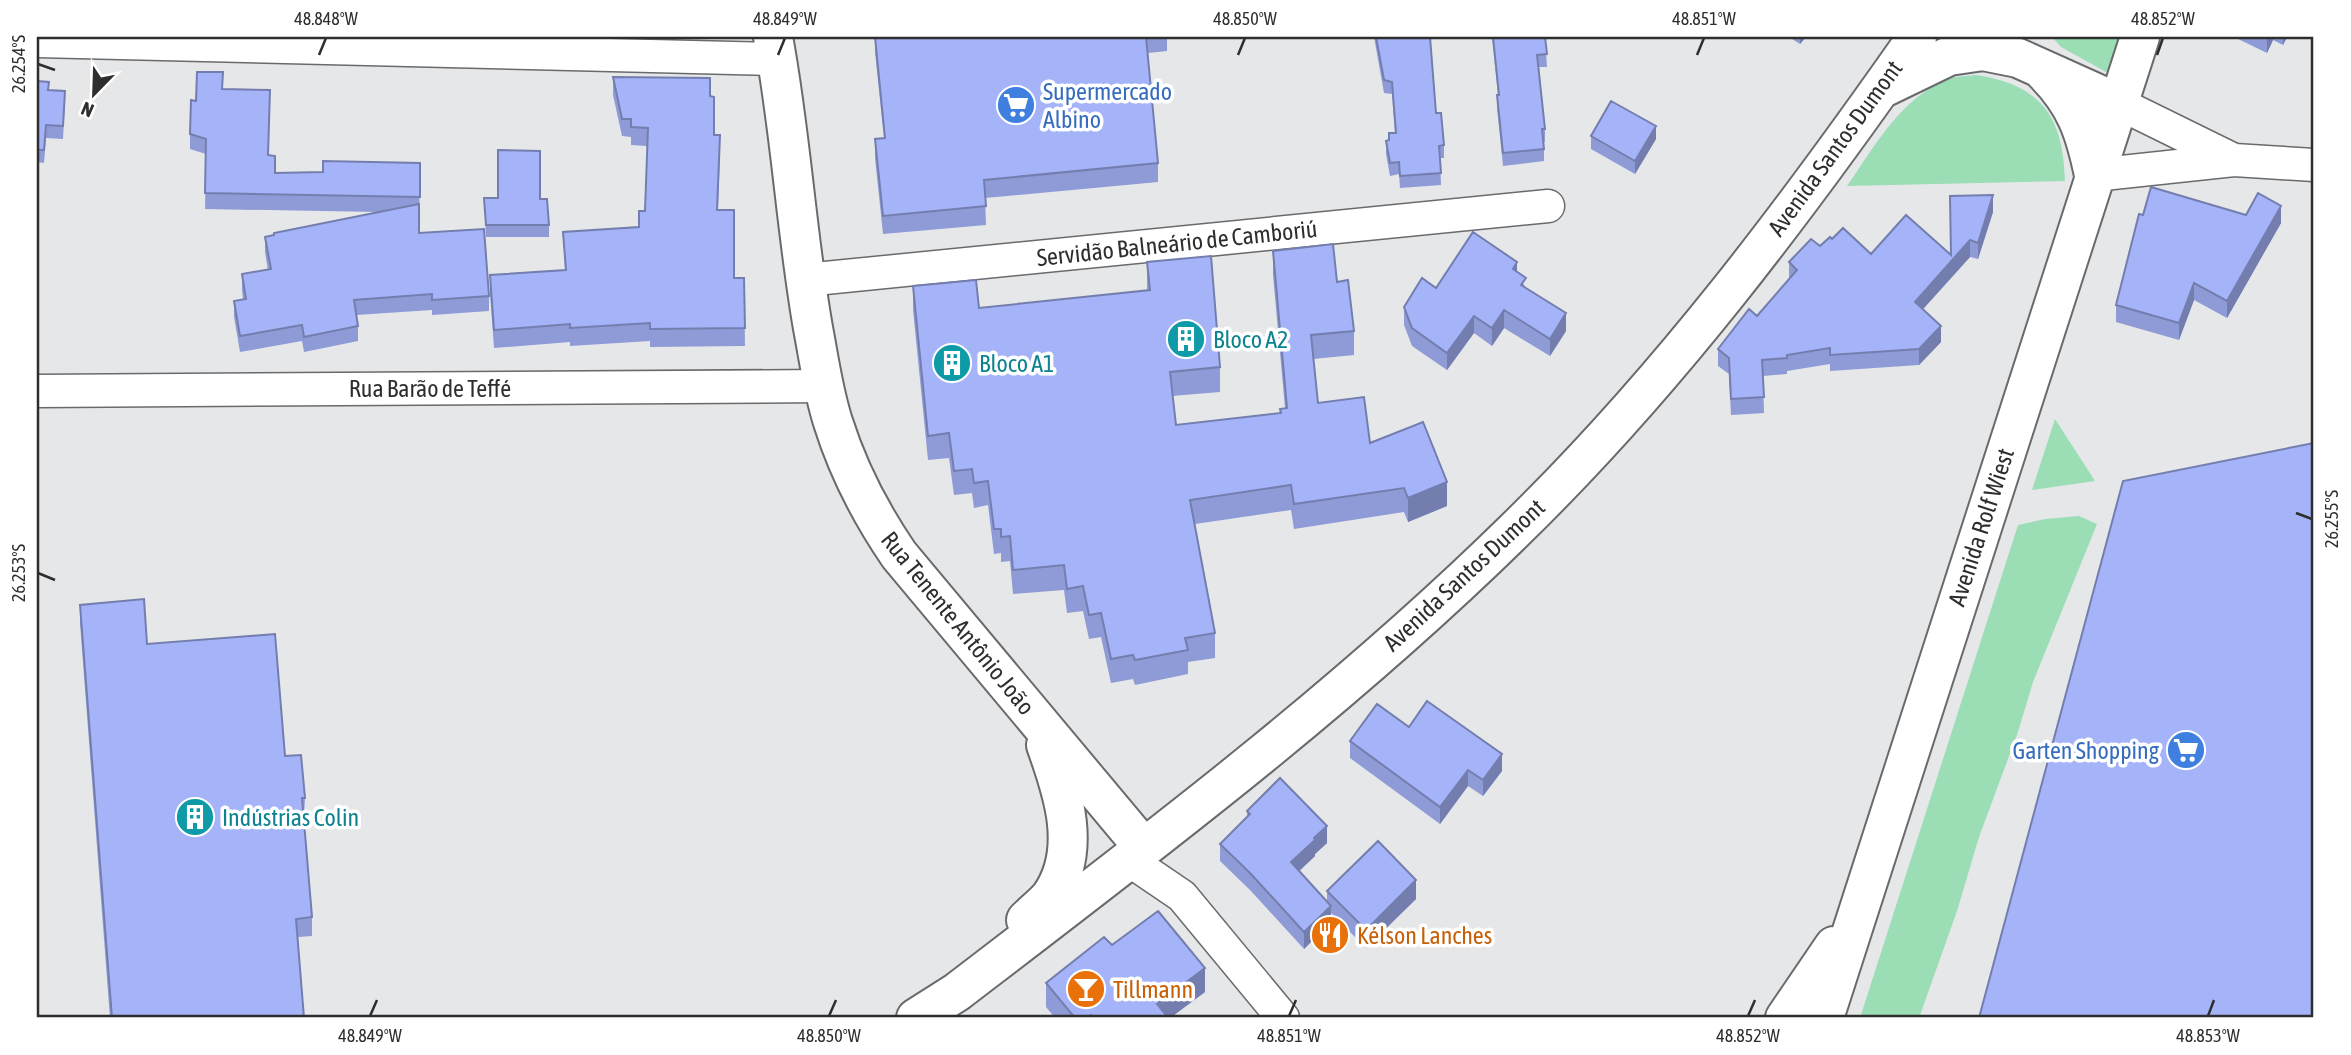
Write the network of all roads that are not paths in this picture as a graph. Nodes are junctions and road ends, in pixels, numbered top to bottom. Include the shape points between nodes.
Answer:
1 (1917, 37) edge
2 (2140, 37) edge
3 (37, 41) edge
4 (775, 48) edge
5 (2035, 53) edge
6 (1880, 89) junction
7 (2118, 103) junction
8 (2234, 160) junction
9 (2314, 165) edge
10 (2094, 175) junction
11 (1548, 206) dead end
12 (805, 280) junction
13 (823, 386) junction
14 (37, 391) edge
15 (1037, 720) junction
16 (1137, 854) junction
17 (1856, 912) junction
18 (948, 1005) edge
19 (894, 1018) edge
20 (916, 1018) edge
21 (1283, 1018) edge
22 (1785, 1018) edge
23 (1824, 1018) edge

1 - 6 main road, Avenida Santos Dumont
2 - 7 main road, Avenida Rolf Wiest
3 - 4 street
4 - 12 main road, Rua Tenente Antônio João
5 - 6 main road via 2018,58 1967,52
5 - 7 main road
5 - 10 main road via 2075,111 2087,138
6 - 16 main road, Avenida Santos Dumont via 1780,225 1667,366 1516,530 1389,647
7 - 8 street
7 - 10 main road, Avenida Rolf Wiest
8 - 9 street
8 - 10 street
10 - 17 main road, Avenida Rolf Wiest
11 - 12 street, Servidão Balneário de Camboriú
12 - 13 main road, Rua Tenente Antônio João
13 - 14 street, Rua Barão de Teffé
13 - 15 main road, Rua Tenente Antônio João via 847,460 878,524
15 - 16 main road, Rua Tenente Antônio João
15 - 19 main road via 1068,822 1058,884 1024,921
16 - 18 main road, Avenida Santos Dumont
16 - 21 street, Rua Tenente Antônio João via 1182,896
17 - 22 main road
17 - 23 main road, Avenida Rolf Wiest
18 - 20 main road, Avenida Santos Dumont

